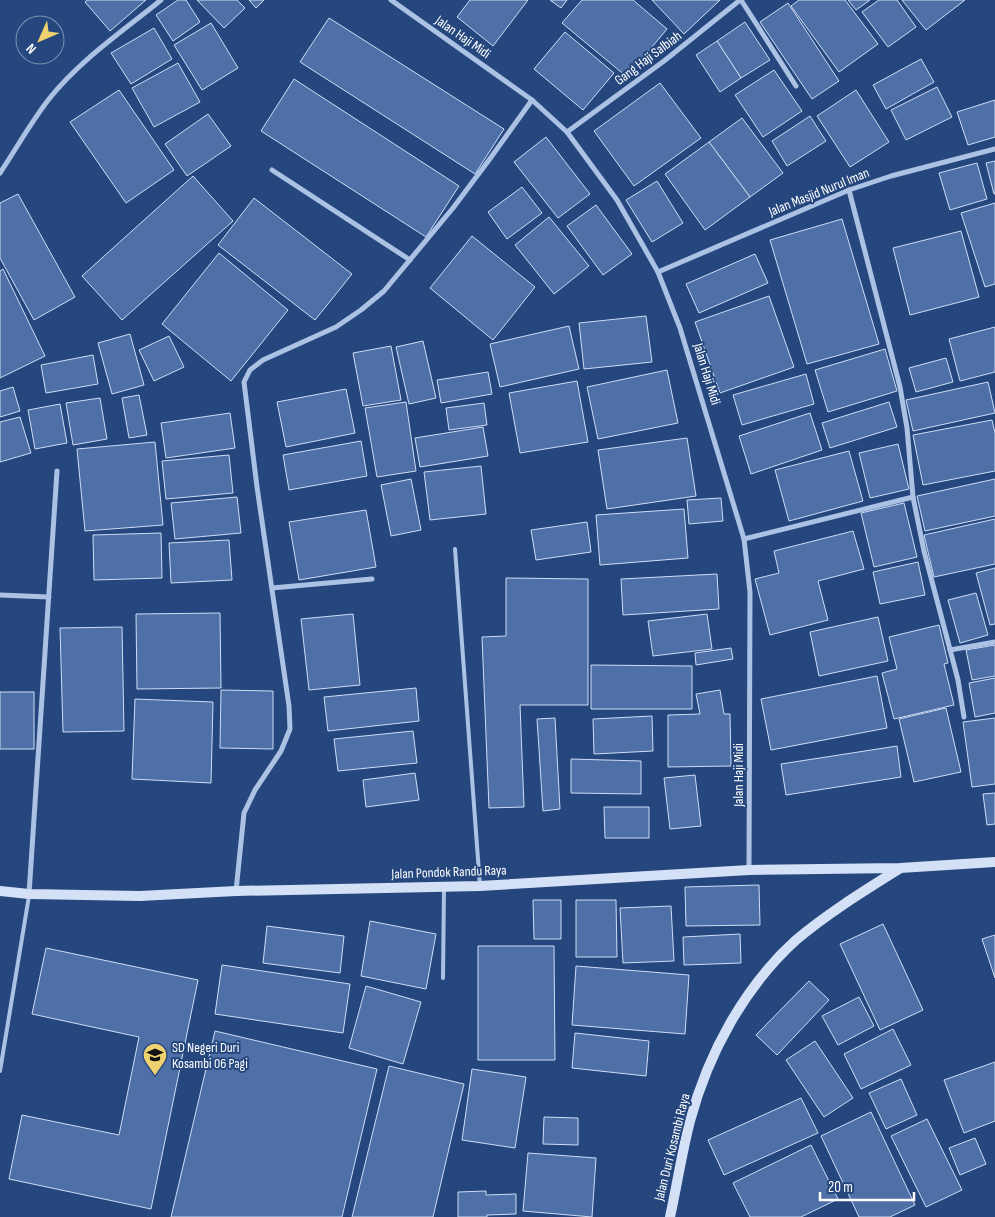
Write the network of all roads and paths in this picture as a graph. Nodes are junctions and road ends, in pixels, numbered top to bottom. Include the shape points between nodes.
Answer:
1 (161, 0) edge
2 (391, 0) edge
3 (741, 0) edge
4 (796, 86) dead end
5 (532, 100) junction
6 (567, 132) junction
7 (995, 149) edge
8 (272, 170) dead end
9 (0, 173) edge
10 (849, 190) junction
11 (410, 260) junction
12 (658, 272) junction
13 (57, 471) dead end
14 (913, 497) junction
15 (744, 539) junction
16 (455, 549) dead end
17 (372, 579) dead end
18 (272, 588) junction
19 (0, 594) edge
20 (49, 597) junction
21 (995, 642) edge
22 (950, 650) junction
23 (964, 717) dead end
24 (995, 862) edge
25 (900, 868) junction
26 (749, 870) junction
27 (444, 886) junction
28 (480, 886) junction
29 (0, 891) edge
30 (236, 891) junction
31 (29, 894) junction
32 (443, 978) dead end
33 (0, 1071) edge
34 (670, 1217) edge

1 - 9 street via 90,56 66,80 49,99
2 - 5 street, Jalan Haji Midi
3 - 4 street
3 - 6 street, Gang Haji Salbiah
5 - 6 street, Jalan Haji Midi
5 - 11 street
6 - 12 street, Jalan Haji Midi via 617,200
7 - 10 street, Jalan Masjid Nurul Iman
8 - 11 street
10 - 12 street, Jalan Masjid Nurul Iman
10 - 14 street via 900,387
11 - 18 street via 384,291 361,310 336,327 263,360 250,370 244,382
12 - 15 street, Jalan Haji Midi via 680,328
13 - 20 street
14 - 15 street
14 - 22 street
15 - 26 street, Jalan Haji Midi via 750,592
16 - 28 lane
17 - 18 street
18 - 30 street via 290,706 290,729 281,751 244,813
19 - 20 street
20 - 31 street
21 - 22 street
22 - 23 street
24 - 25 main road, Jalan Pondok Randu Raya
25 - 26 main road, Jalan Pondok Randu Raya
25 - 34 main road, Jalan Duri Kosambi Raya via 837,908 795,941 764,975 733,1017 708,1067 691,1120
26 - 28 main road, Jalan Pondok Randu Raya
27 - 28 main road, Jalan Pondok Randu Raya
27 - 30 main road, Jalan Pondok Randu Raya
27 - 32 lane
29 - 31 main road, Jalan Pondok Randu Raya
30 - 31 main road, Jalan Pondok Randu Raya via 140,896
31 - 33 lane

